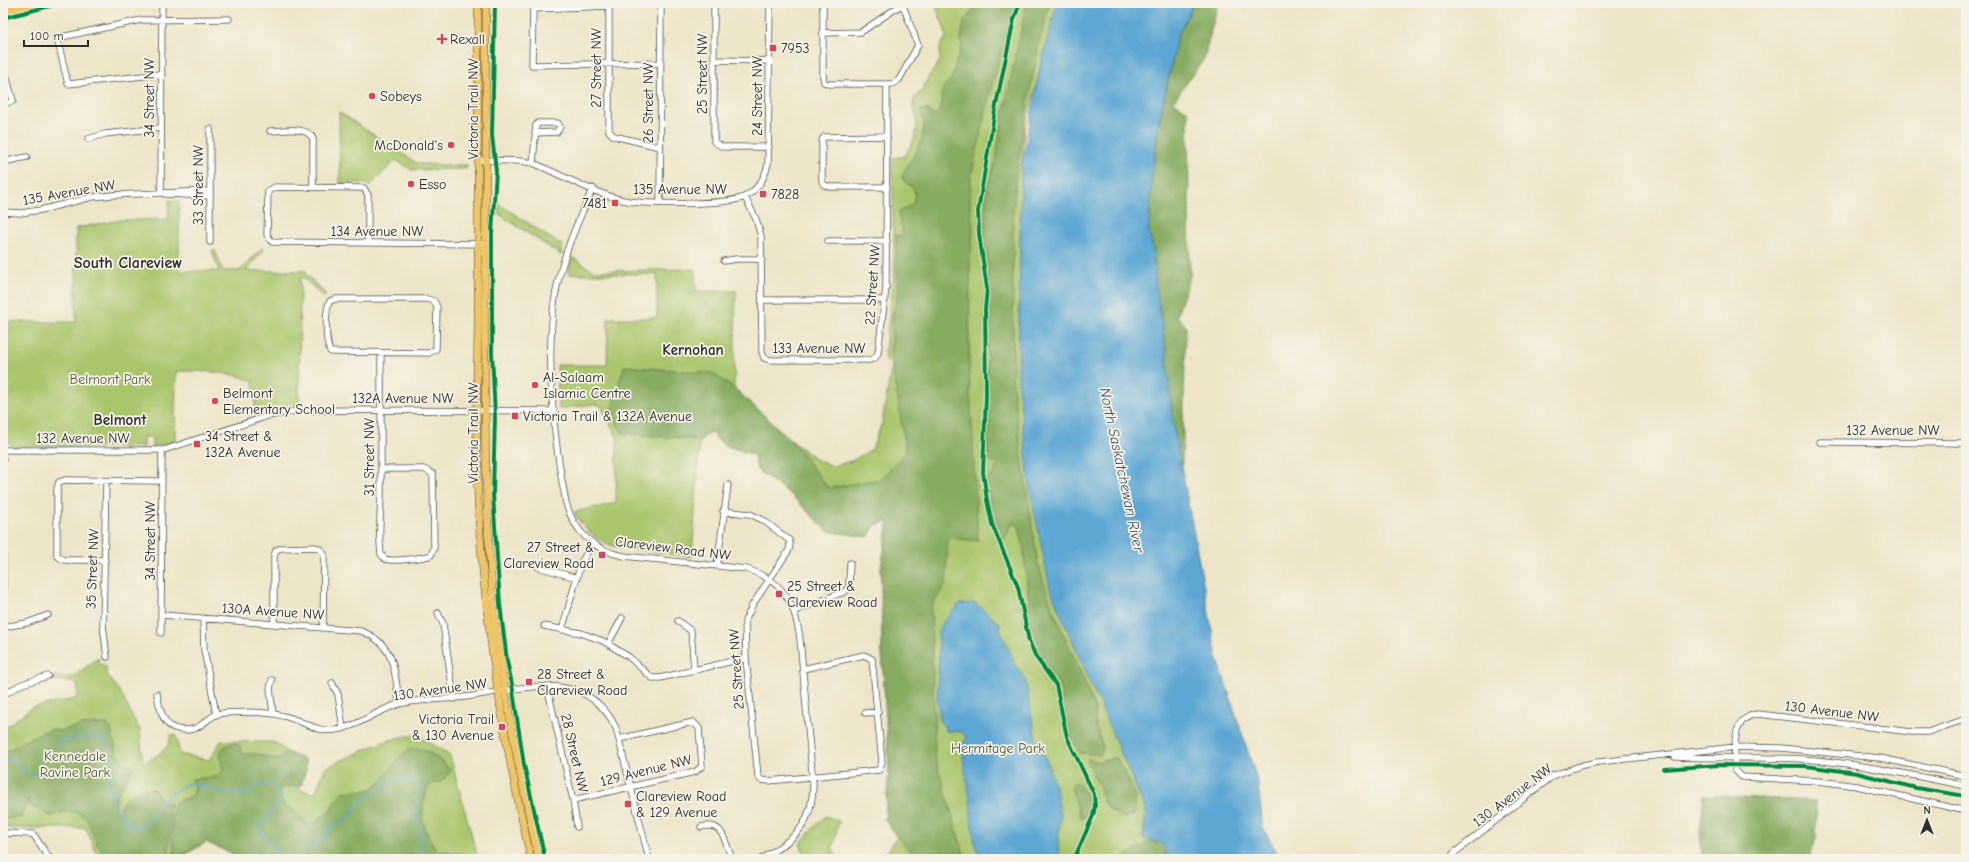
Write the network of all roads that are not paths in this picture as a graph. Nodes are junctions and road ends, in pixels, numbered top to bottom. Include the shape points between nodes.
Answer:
1 (36, 3) edge
2 (162, 3) edge
3 (478, 3) edge
4 (714, 3) edge
5 (770, 3) edge
6 (823, 3) edge
7 (903, 3) edge
8 (487, 4) edge
9 (661, 4) dead end
10 (608, 5) edge
11 (3, 12) edge
12 (229, 19) dead end
13 (162, 20) junction
14 (823, 33) junction
15 (714, 60) junction
16 (769, 60) junction
17 (608, 63) junction
18 (660, 63) junction
19 (3, 64) edge
20 (162, 74) junction
21 (887, 84) junction
22 (3, 104) edge
23 (161, 128) junction
24 (210, 129) dead end
25 (270, 131) dead end
26 (535, 132) dead end
27 (887, 138) junction
28 (88, 139) dead end
29 (660, 147) junction
30 (769, 147) junction
31 (27, 157) dead end
32 (478, 160) junction
33 (486, 160) junction
34 (3, 162) edge
35 (533, 163) junction
36 (758, 186) joint
37 (312, 187) junction
38 (887, 187) junction
39 (593, 188) junction
40 (161, 193) junction
41 (210, 193) junction
42 (745, 197) junction
43 (660, 202) junction
44 (4, 212) edge
45 (828, 241) dead end
46 (887, 241) junction
47 (210, 242) dead end
48 (368, 243) junction
49 (482, 244) junction
50 (762, 259) junction
51 (724, 261) dead end
52 (762, 300) junction
53 (885, 300) junction
54 (381, 353) junction
55 (875, 358) joint
56 (381, 410) junction
57 (477, 411) junction
58 (486, 411) junction
59 (554, 411) junction
60 (1820, 442) dead end
61 (1966, 442) edge
62 (3, 450) edge
63 (162, 450) junction
64 (381, 469) junction
65 (106, 481) junction
66 (162, 481) junction
67 (728, 485) dead end
68 (723, 511) junction
69 (3, 518) edge
70 (592, 544) junction
71 (105, 560) junction
72 (850, 563) dead end
73 (717, 566) junction
74 (538, 567) dead end
75 (3, 575) edge
76 (577, 578) junction
77 (769, 579) junction
78 (3, 602) edge
79 (795, 611) junction
80 (438, 613) dead end
81 (48, 615) dead end
82 (162, 615) junction
83 (204, 618) junction
84 (622, 618) dead end
85 (678, 621) dead end
86 (274, 623) junction
87 (323, 626) junction
88 (544, 626) dead end
89 (3, 627) edge
90 (562, 630) junction
91 (161, 633) dead end
92 (608, 644) junction
93 (107, 657) dead end
94 (746, 658) junction
95 (803, 669) junction
96 (694, 670) junction
97 (48, 676) dead end
98 (272, 680) dead end
99 (332, 683) dead end
100 (547, 686) junction
101 (501, 692) junction
102 (157, 694) dead end
103 (3, 695) edge
104 (454, 699) junction
105 (399, 704) junction
106 (878, 712) junction
107 (865, 713) dead end
108 (216, 714) junction
109 (273, 714) junction
110 (1966, 718) edge
111 (343, 728) junction
112 (619, 739) junction
113 (1736, 747) junction
114 (1661, 756) junction
115 (1735, 758) junction
116 (1966, 776) edge
117 (812, 777) junction
118 (1966, 786) edge
119 (630, 787) junction
120 (573, 800) junction
121 (1966, 811) edge
122 (701, 826) dead end
123 (577, 827) dead end
124 (3, 833) edge
125 (1453, 854) dead end
126 (765, 858) edge
127 (50, 859) edge
128 (531, 859) edge
129 (539, 859) edge
130 (649, 859) edge
131 (732, 859) edge

1 - 11 main road
2 - 13 street, 34 Street NW
3 - 32 main road, Victoria Trail NW
4 - 15 street, 25 Street NW
5 - 16 street, 24 Street NW
6 - 14 street
7 - 14 street via 861,32
7 - 21 street via 918,45 899,80 894,84
8 - 33 main road, Victoria Trail NW
9 - 18 street, 26 Street NW
10 - 17 street, 27 Street NW
10 - 17 street via 533,9 532,65
12 - 13 street
13 - 20 street, 34 Street NW
13 - 20 street via 141,20 57,38 68,84
14 - 21 street via 824,82
15 - 16 street
15 - 30 street, 25 Street NW via 713,138 716,144 722,147
16 - 30 street, 24 Street NW
17 - 18 street
17 - 29 street, 27 Street NW via 610,133
18 - 29 street, 26 Street NW
19 - 22 street via 13,101
20 - 23 street, 34 Street NW
21 - 27 street, 22 Street NW
23 - 28 street via 105,134
23 - 40 street, 34 Street NW
24 - 41 street, 33 Street NW
25 - 37 street via 309,132 313,139
26 - 35 street
27 - 38 street, 22 Street NW
27 - 38 street via 824,137 822,181 830,187
29 - 43 street, 26 Street NW
30 - 36 street, 24 Street NW via 767,169
31 - 34 street
32 - 33 street, 135 Avenue NW
32 - 49 main road, Victoria Trail NW
33 - 35 street, 135 Avenue NW via 520,160
33 - 49 main road, Victoria Trail NW
35 - 39 street, 135 Avenue NW
36 - 42 street, 135 Avenue NW
37 - 48 street via 366,189
37 - 48 street, 134 Avenue NW via 269,189 267,235 270,241
38 - 46 street, 22 Street NW
39 - 43 street, 135 Avenue NW via 625,201
39 - 59 street, Clareview Road NW via 566,252 555,297 551,343
40 - 41 street, 135 Avenue NW
40 - 44 street, 135 Avenue NW via 114,194 41,210
41 - 47 street, 33 Street NW
42 - 43 street, 135 Avenue NW via 728,202
42 - 50 street via 758,224 762,240
45 - 46 street
46 - 53 street, 22 Street NW
48 - 49 street, 134 Avenue NW
49 - 57 main road, Victoria Trail NW
49 - 58 main road, Victoria Trail NW
50 - 51 street
50 - 52 street
52 - 53 street
52 - 55 street, 133 Avenue NW via 763,357 770,360
53 - 55 street, 22 Street NW via 878,353
54 - 54 street via 336,353 329,350 327,343 330,301 427,299 435,303 437,345 434,351
54 - 56 street, 31 Street NW
56 - 57 street, 132A Avenue NW
56 - 63 street, 132A Avenue NW via 288,411
56 - 64 street, 31 Street NW
57 - 58 street, 132A Avenue NW
57 - 101 main road, Victoria Trail NW via 480,534 489,639
58 - 59 street, 132A Avenue NW
58 - 101 main road, Victoria Trail NW via 488,534
59 - 70 street, Clareview Road NW via 568,509 577,528
60 - 61 street, 132 Avenue NW
62 - 63 street, 132 Avenue NW
63 - 66 street, 34 Street NW
64 - 64 street, 31 Street NW via 424,469 432,472 434,548 431,555 387,559 383,556
65 - 66 street
65 - 71 street, 35 Street NW
65 - 71 street via 59,482 56,504 58,558
66 - 82 street, 34 Street NW
67 - 68 street
68 - 73 street
68 - 77 street, 25 Street NW via 750,514 760,518 787,538 789,550
69 - 75 street
70 - 73 street, Clareview Road NW via 624,556
70 - 76 street via 584,557
71 - 93 street, 35 Street NW via 103,625
72 - 79 street via 849,585 846,591
73 - 77 street, Clareview Road NW via 746,569
74 - 76 street
75 - 78 street
76 - 90 street
77 - 79 street, Clareview Road NW via 784,592
77 - 94 street, 25 Street NW via 745,621
79 - 95 street, Clareview Road NW
80 - 104 street via 443,624
81 - 89 street via 27,623
82 - 83 street, 130A Avenue NW
82 - 91 street, 34 Street NW
83 - 86 street, 130A Avenue NW
83 - 108 street via 204,650
84 - 92 street
85 - 96 street via 691,631
86 - 87 street, 130A Avenue NW
86 - 87 street via 276,550 315,547 324,554
87 - 105 street, 130A Avenue NW via 356,629 379,640 392,660
88 - 90 street
90 - 92 street via 589,636
92 - 96 street via 629,657 652,678
94 - 96 street
94 - 117 street, 25 Street NW via 757,773 761,780 769,781
95 - 106 street via 864,655 870,657
95 - 117 street, Clareview Road NW
97 - 103 street via 22,684
98 - 109 street via 270,688
99 - 111 street via 338,694
100 - 101 street
100 - 112 street via 572,688 594,699 610,717
100 - 120 street, 28 Street NW
101 - 104 street, 130 Avenue NW
101 - 128 main road, Victoria Trail NW via 512,779
101 - 129 main road, Victoria Trail NW
102 - 108 street via 163,716 168,725 175,728 198,728
104 - 105 street, 130 Avenue NW
105 - 111 street, 130 Avenue NW
106 - 107 street
106 - 117 street via 882,762 880,768 875,772
108 - 109 street, 130 Avenue NW
109 - 111 street, 130 Avenue NW via 294,718 323,730
110 - 113 street, 130 Avenue NW via 1928,732 1912,732 1750,715 1741,721 1737,728
112 - 119 street
112 - 119 street, 129 Avenue NW via 690,722 697,724 699,730 701,769
113 - 114 street, 130 Avenue NW
113 - 115 street, 130 Avenue NW
113 - 116 street, 130 Avenue NW via 1843,753
114 - 115 street, 130 Avenue NW
114 - 125 street, 130 Avenue NW via 1598,762 1568,769 1554,776
115 - 118 street, 130 Avenue NW via 1787,758 1840,763
115 - 121 street, 130 Avenue NW via 1735,770 1742,777 1857,786
117 - 126 street, Clareview Road NW via 811,807 804,824 788,843
119 - 120 street, 129 Avenue NW
119 - 130 street
120 - 123 street, 28 Street NW
122 - 131 street via 712,825 718,828
124 - 127 street via 32,834

